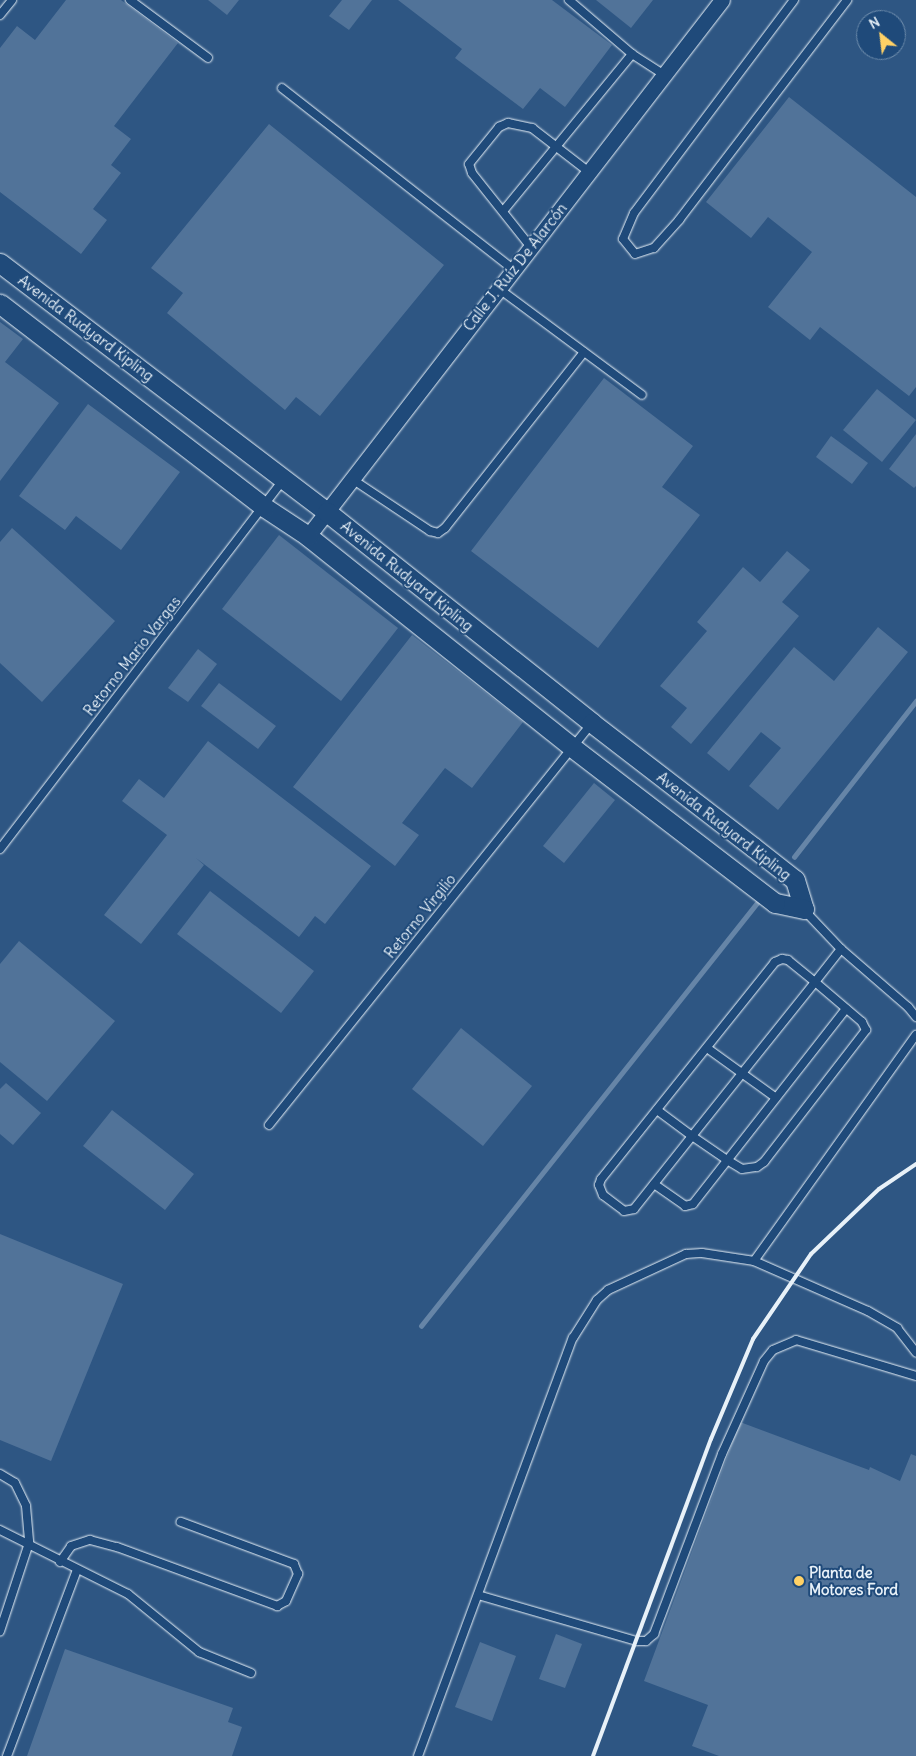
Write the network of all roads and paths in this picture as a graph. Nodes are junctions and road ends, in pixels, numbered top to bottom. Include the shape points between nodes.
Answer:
1 (12, 0) edge
2 (130, 0) edge
3 (569, 0) edge
4 (722, 0) edge
5 (794, 0) edge
6 (847, 0) edge
7 (0, 15) edge
8 (632, 54) junction
9 (208, 58) dead end
10 (664, 75) junction
11 (282, 88) dead end
12 (556, 146) junction
13 (589, 172) junction
14 (504, 210) junction
15 (530, 246) junction
16 (0, 263) edge
17 (513, 269) junction
18 (498, 288) junction
19 (0, 304) edge
20 (584, 352) junction
21 (642, 395) dead end
22 (284, 479) junction
23 (352, 479) junction
24 (264, 507) junction
25 (327, 512) junction
26 (308, 536) junction
27 (592, 723) junction
28 (572, 748) junction
29 (753, 847) junction
30 (0, 849) edge
31 (735, 870) junction
32 (804, 909) junction
33 (841, 949) junction
34 (814, 982) junction
35 (846, 1008) junction
36 (916, 1017) edge
37 (916, 1035) edge
38 (707, 1048) junction
39 (743, 1072) junction
40 (776, 1098) junction
41 (657, 1110) junction
42 (269, 1125) dead end
43 (692, 1136) junction
44 (727, 1160) junction
45 (654, 1184) junction
46 (754, 1261) junction
47 (916, 1352) edge
48 (916, 1376) edge
49 (0, 1474) edge
50 (181, 1522) dead end
51 (0, 1530) edge
52 (29, 1543) junction
53 (60, 1562) junction
54 (77, 1570) junction
55 (478, 1595) junction
56 (0, 1631) edge
57 (251, 1672) dead end
58 (7, 1756) edge
59 (418, 1756) edge

1 - 7 lane
2 - 9 lane
3 - 8 lane
4 - 10 street, Calle J. Ruíz De Alarcón
5 - 6 lane via 634,213 624,239 635,254 654,248 679,220
8 - 10 lane
8 - 12 lane
10 - 13 street, Calle J. Ruíz De Alarcón
11 - 17 lane
12 - 13 lane
12 - 14 lane
12 - 14 lane via 532,128 502,125 469,164 472,174
13 - 15 street, Calle J. Ruíz De Alarcón
14 - 15 lane
15 - 17 street, Calle J. Ruíz De Alarcón
16 - 22 street, Avenida Rudyard Kipling
17 - 18 street, Calle J. Ruíz De Alarcón
18 - 20 lane
18 - 23 street, Calle J. Ruíz De Alarcón
19 - 24 street, Avenida Rudyard Kipling
20 - 21 lane
20 - 23 lane via 438,533 430,532
22 - 24 lane, Retorno Mario Vargas
22 - 25 street, Avenida Rudyard Kipling
23 - 25 street, Calle J. Ruíz De Alarcón
24 - 26 street, Avenida Rudyard Kipling
24 - 30 lane, Retorno Mario Vargas
25 - 26 street, Calle J. Ruíz De Alarcón
25 - 27 street, Avenida Rudyard Kipling
26 - 28 street, Avenida Rudyard Kipling
27 - 28 lane, Retorno Virgilio
27 - 29 street, Avenida Rudyard Kipling
28 - 31 street, Avenida Rudyard Kipling
28 - 42 lane, Retorno Virgilio
29 - 31 street
29 - 32 street, Avenida Rudyard Kipling via 795,880
31 - 32 street, Avenida Rudyard Kipling via 775,903
32 - 33 lane
33 - 34 lane
33 - 36 lane
34 - 35 lane
34 - 38 lane via 788,960 778,960
34 - 39 lane
35 - 40 lane
35 - 44 lane via 862,1022 864,1035 764,1162 757,1167 742,1169
37 - 46 lane
38 - 39 lane
38 - 41 lane
39 - 40 lane
39 - 43 lane
40 - 44 lane
41 - 43 lane
41 - 45 lane via 599,1185 603,1194 627,1212 634,1210
43 - 44 lane
43 - 45 lane
44 - 45 lane via 690,1206 685,1206
46 - 47 lane via 868,1311 897,1328
46 - 55 lane via 702,1253 686,1254 608,1290 597,1300 572,1338
48 - 55 lane via 796,1340 773,1350 764,1362 722,1454 654,1634 646,1640 636,1641
49 - 52 lane via 15,1483 26,1506
50 - 53 lane via 294,1564 298,1574 286,1601 277,1606 90,1540 71,1546
51 - 52 lane
52 - 53 lane
52 - 56 lane
53 - 54 lane
54 - 57 lane via 128,1594 199,1652
54 - 58 lane
55 - 59 lane

